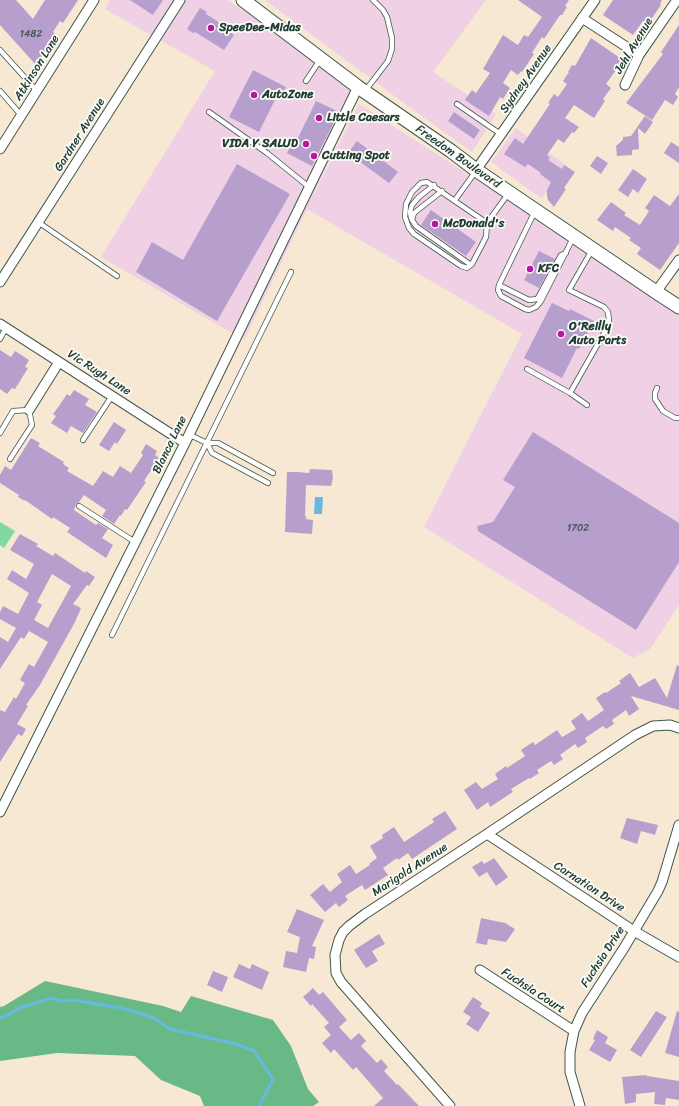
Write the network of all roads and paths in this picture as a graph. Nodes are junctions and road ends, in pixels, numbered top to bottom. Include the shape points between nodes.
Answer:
1 (94, 0) edge
2 (180, 0) edge
3 (243, 0) edge
4 (373, 0) edge
5 (595, 0) edge
6 (677, 0) edge
7 (582, 18) junction
8 (0, 50) edge
9 (640, 55) junction
10 (321, 59) junction
11 (306, 81) dead end
12 (624, 85) dead end
13 (361, 89) junction
14 (0, 91) edge
15 (36, 91) junction
16 (457, 104) dead end
17 (209, 112) dead end
18 (21, 115) junction
19 (502, 135) junction
20 (0, 149) edge
21 (476, 170) junction
22 (434, 185) junction
23 (309, 187) junction
24 (442, 191) junction
25 (510, 192) junction
26 (455, 200) junction
27 (536, 210) junction
28 (412, 220) junction
29 (38, 222) junction
30 (487, 223) junction
31 (574, 236) junction
32 (592, 248) junction
33 (566, 253) junction
34 (679, 260) edge
35 (472, 265) junction
36 (291, 272) dead end
37 (116, 276) dead end
38 (0, 282) edge
39 (499, 285) junction
40 (656, 292) junction
41 (679, 307) edge
42 (3, 326) edge
43 (0, 339) edge
44 (59, 362) junction
45 (527, 370) dead end
46 (657, 388) dead end
47 (570, 393) junction
48 (112, 396) junction
49 (587, 405) dead end
50 (29, 410) junction
51 (679, 418) edge
52 (0, 433) edge
53 (188, 434) junction
54 (83, 440) dead end
55 (185, 443) junction
56 (207, 443) junction
57 (10, 459) dead end
58 (273, 473) dead end
59 (268, 482) dead end
60 (79, 506) dead end
61 (135, 542) junction
62 (112, 634) dead end
63 (679, 728) edge
64 (0, 812) edge
65 (679, 825) edge
66 (487, 834) junction
67 (634, 931) junction
68 (679, 957) edge
69 (480, 970) dead end
70 (574, 1031) junction
71 (450, 1106) edge
72 (580, 1106) edge

1 - 15 street, Atkinson Lane
2 - 29 street, Gardner Avenue
3 - 10 main road, Freedom Boulevard
4 - 13 lane via 387,17 392,50 388,61
5 - 7 street, Sydney Avenue
6 - 9 street, Jehl Avenue
7 - 9 street
7 - 19 street, Sydney Avenue
8 - 15 lane
9 - 12 street, Jehl Avenue
10 - 11 lane
10 - 13 main road, Freedom Boulevard
13 - 21 main road, Freedom Boulevard
13 - 23 street, Blanca Lane
14 - 18 lane
15 - 18 street, Atkinson Lane
16 - 19 lane
17 - 23 lane
18 - 20 street, Atkinson Lane
19 - 21 street, Sydney Avenue
21 - 25 main road, Freedom Boulevard
21 - 26 lane
22 - 24 lane
22 - 28 lane via 412,206
22 - 35 lane via 424,182 408,197 405,217 409,228 461,266 467,268
23 - 53 street, Blanca Lane
24 - 26 lane
24 - 28 lane via 414,212
25 - 27 main road, Freedom Boulevard
25 - 30 lane
26 - 30 lane
27 - 31 main road, Freedom Boulevard
27 - 39 lane
28 - 35 lane via 416,226
29 - 37 lane
29 - 38 street, Gardner Avenue
30 - 35 lane via 486,237
31 - 32 main road, Freedom Boulevard
31 - 33 lane
32 - 40 main road, Freedom Boulevard
32 - 47 lane via 569,290 604,307 609,320
33 - 39 lane via 560,255 537,299 529,300
33 - 39 lane via 536,307 525,309 501,296
34 - 40 street
36 - 56 lane
40 - 41 main road, Freedom Boulevard
42 - 43 lane
42 - 44 street, Vic Rugh Lane
44 - 48 street, Vic Rugh Lane
44 - 50 street
45 - 47 lane
46 - 51 lane via 655,399 663,411
47 - 49 lane
48 - 54 lane
48 - 55 street, Vic Rugh Lane
50 - 52 lane via 13,412
50 - 57 lane via 32,424
53 - 55 street, Blanca Lane
53 - 56 lane
55 - 61 street, Blanca Lane
56 - 58 lane via 218,443
56 - 59 lane via 212,453
56 - 62 lane
60 - 61 lane
61 - 64 street, Blanca Lane
63 - 66 street, Marigold Avenue via 670,725 654,726 635,735
65 - 67 street, Fuchsia Drive via 662,882
66 - 67 street, Carnation Drive
66 - 71 street, Marigold Avenue via 349,926 339,940 335,955 336,973 346,989
67 - 68 street, Carnation Drive
67 - 70 street, Fuchsia Drive via 582,1013
69 - 70 street, Fuchsia Court
70 - 72 street, Fuchsia Drive via 570,1072

